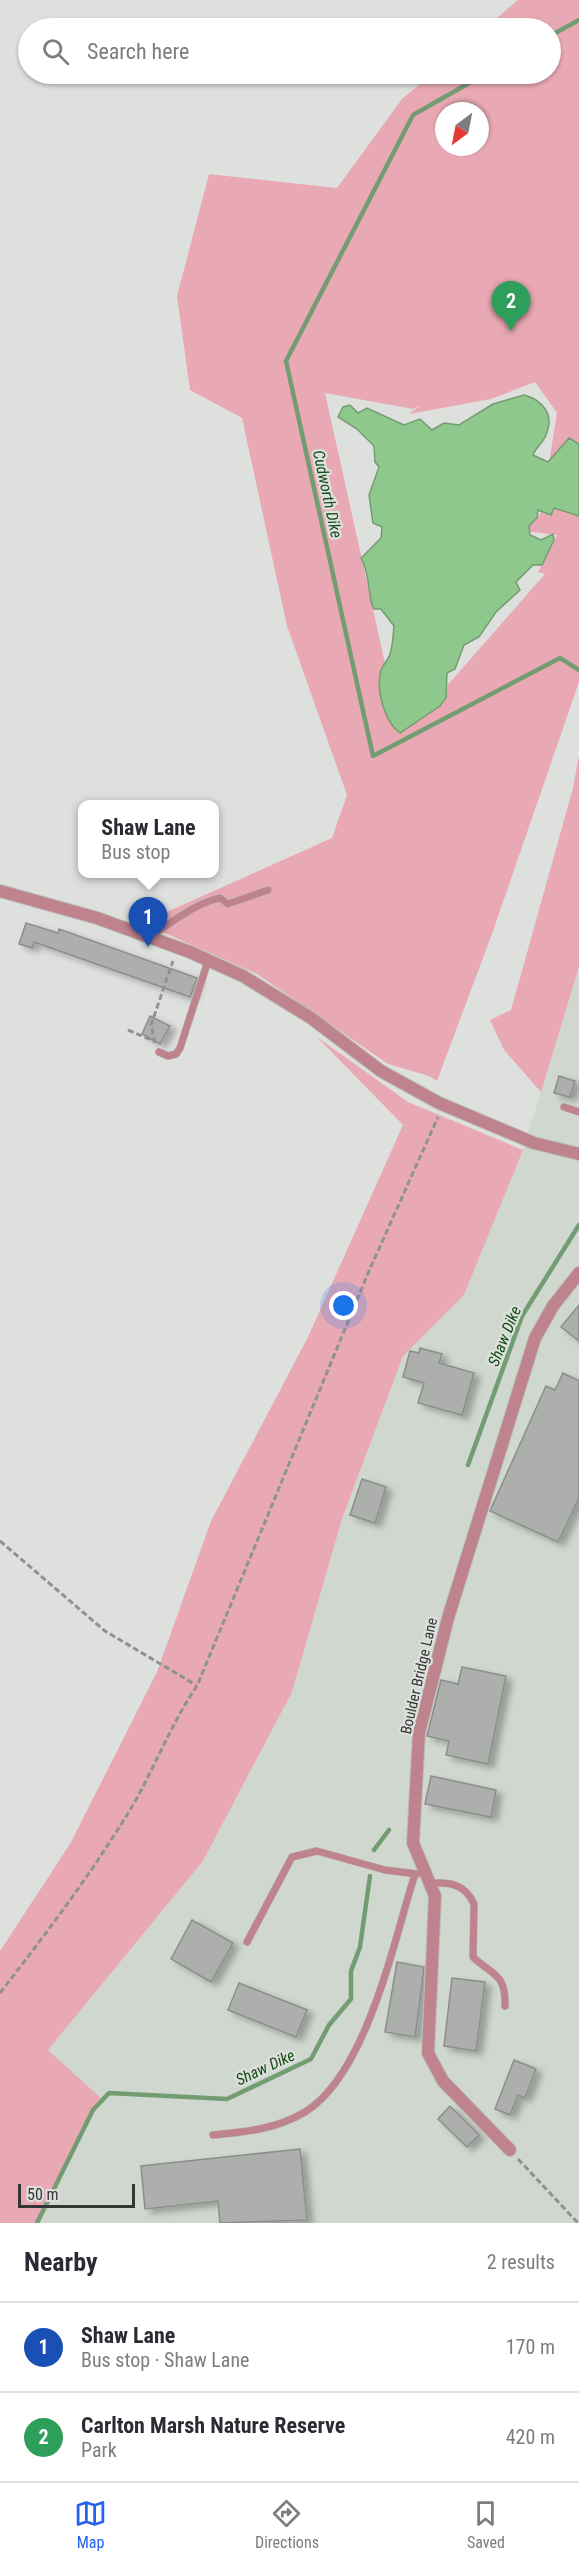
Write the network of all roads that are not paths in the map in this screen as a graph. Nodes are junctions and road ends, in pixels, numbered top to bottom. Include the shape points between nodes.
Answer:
1 (268, 890) dead end
2 (0, 891) edge
3 (148, 937) junction
4 (208, 961) junction
5 (159, 1052) road end
6 (564, 1107) dead end
7 (579, 1112) edge
8 (579, 1154) edge
9 (579, 1273) edge
10 (423, 1878) junction
11 (247, 1942) dead end
12 (505, 2006) dead end
13 (213, 2135) dead end
14 (510, 2150) road end

1 - 3 lane via 228,904 220,898 211,900
2 - 3 street via 97,918
3 - 4 street
4 - 5 lane via 180,1048 168,1056
4 - 8 street via 243,976 311,1018 381,1071 444,1105 534,1143
6 - 7 lane
9 - 10 street, Boulder Bridge Lane via 553,1306 535,1338 448,1618 419,1733 413,1843
10 - 11 lane via 317,1851 292,1857
10 - 12 lane via 451,1883 471,1896 473,1957 499,1977
10 - 13 lane via 363,2035 330,2089 308,2110 290,2120 247,2132
10 - 14 street, Boulder Bridge Lane via 435,1896 428,2053 443,2081

